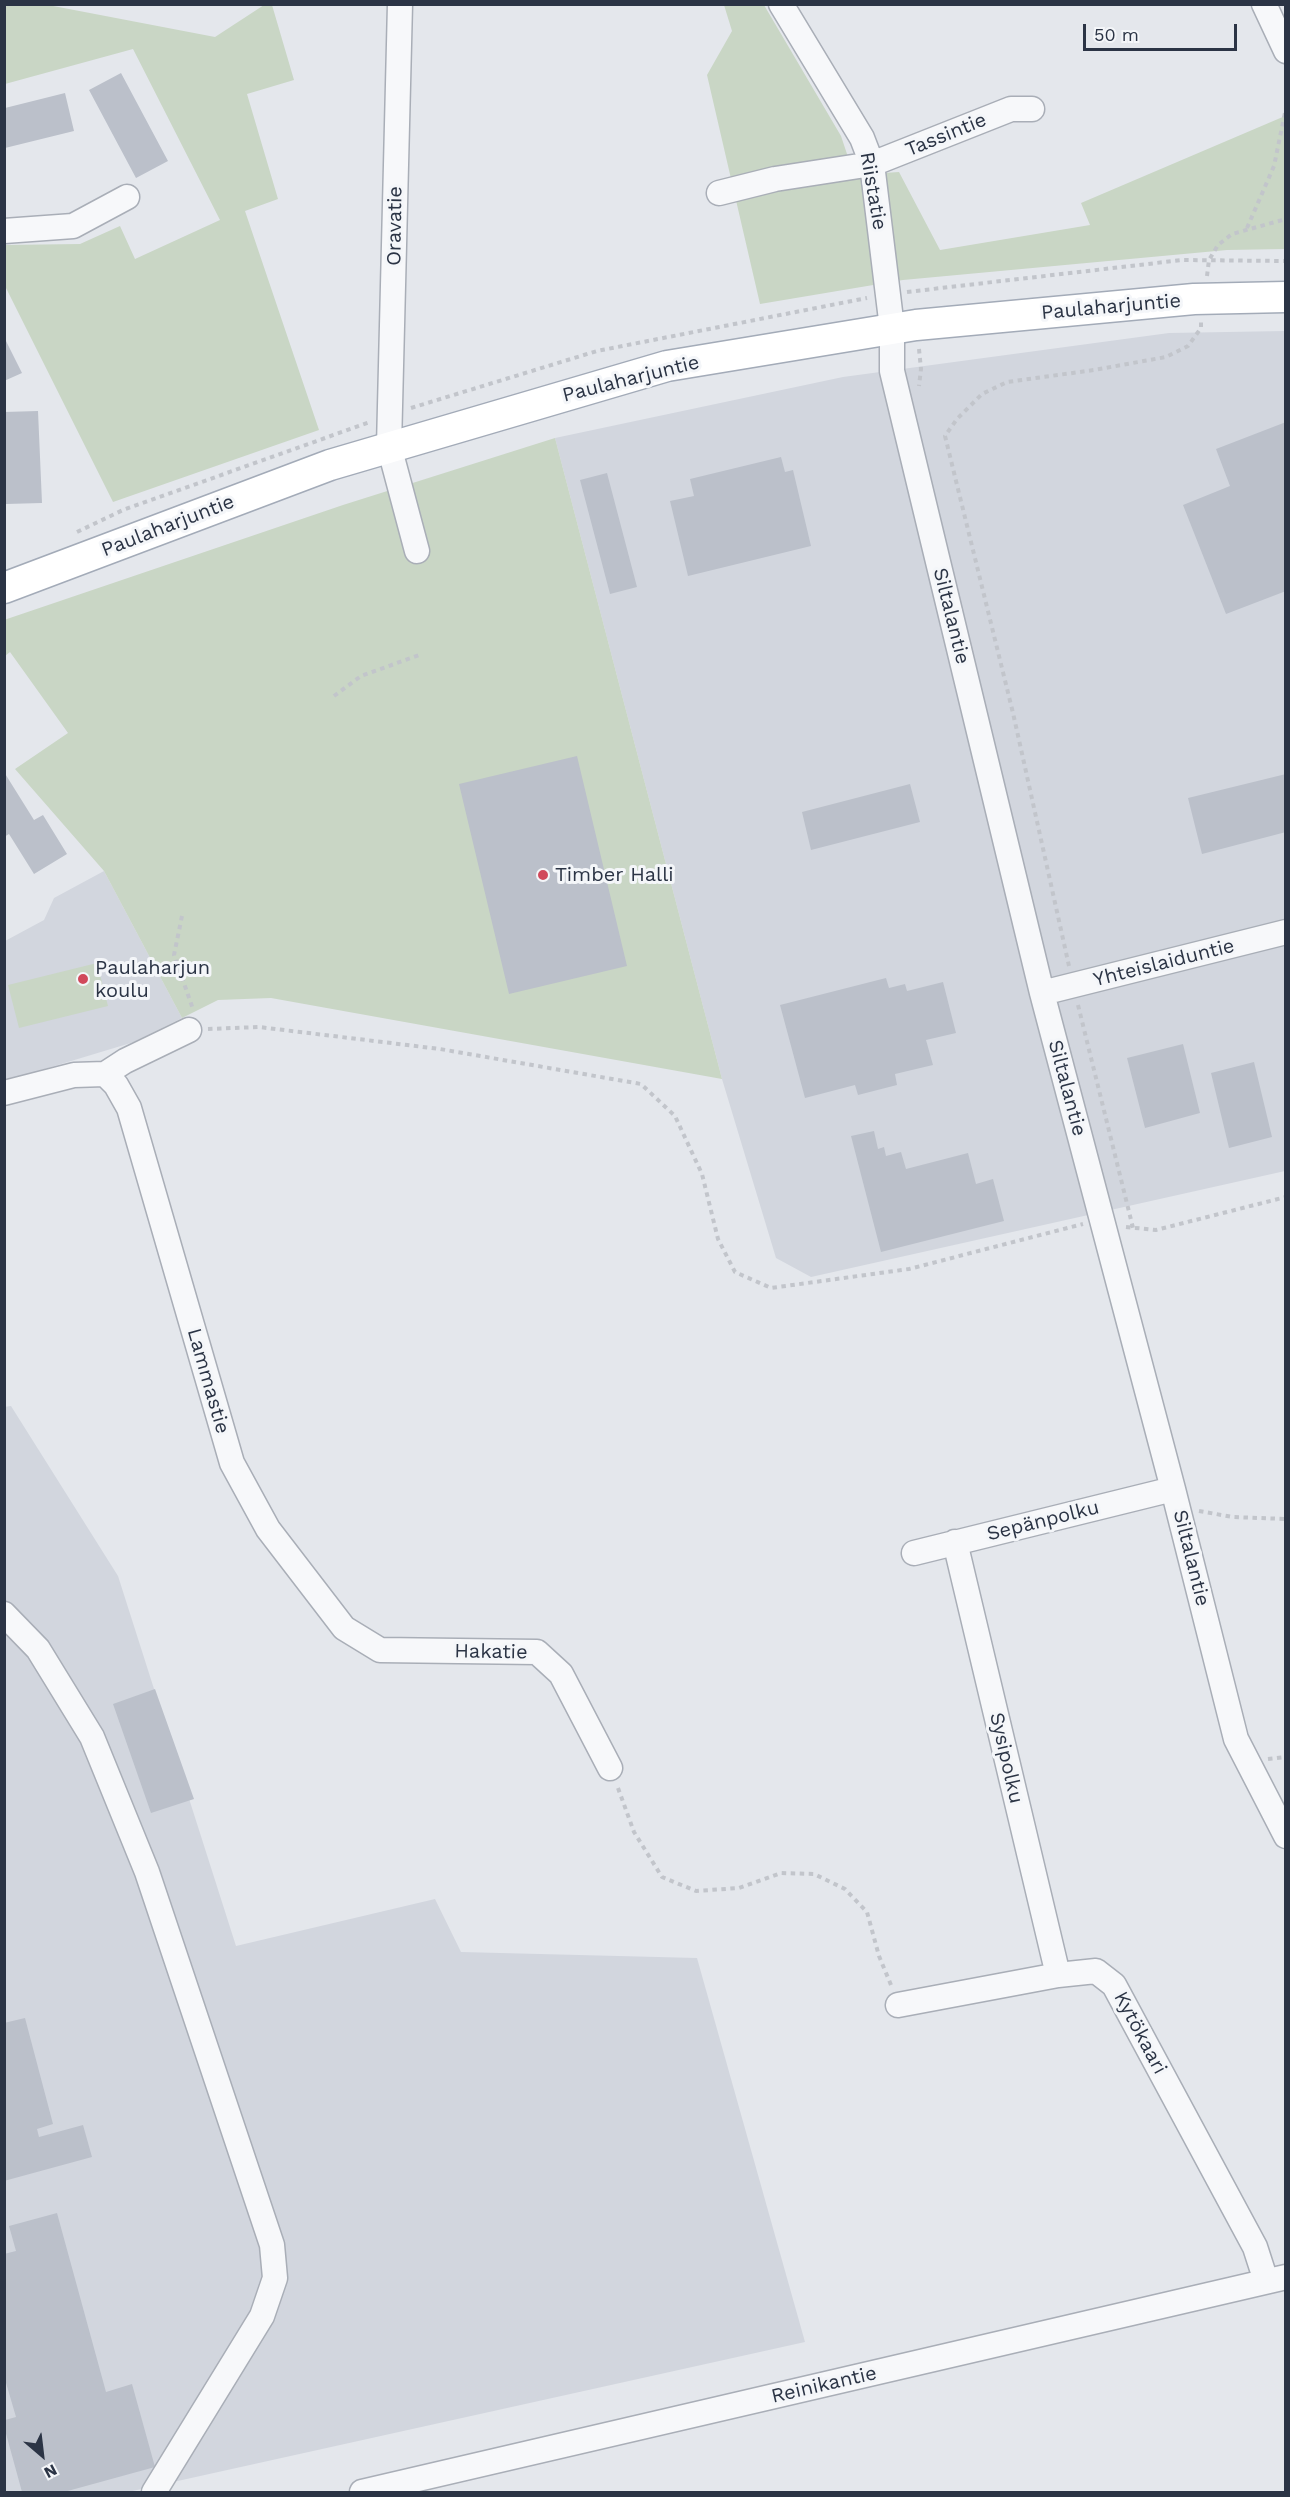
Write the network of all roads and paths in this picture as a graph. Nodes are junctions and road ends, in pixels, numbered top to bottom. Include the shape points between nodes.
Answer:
1 (400, 4) edge
2 (781, 4) edge
3 (1264, 4) edge
4 (1286, 51) edge
5 (1286, 108) edge
6 (1032, 109) dead end
7 (872, 164) junction
8 (719, 193) dead end
9 (127, 197) dead end
10 (1286, 219) edge
11 (1247, 228) junction
12 (4, 231) edge
13 (1286, 297) edge
14 (1203, 299) junction
15 (892, 328) junction
16 (389, 446) junction
17 (417, 551) dead end
18 (4, 588) edge
19 (422, 654) dead end
20 (334, 696) dead end
21 (182, 916) dead end
22 (1286, 932) edge
23 (1073, 985) junction
24 (1042, 993) junction
25 (189, 1030) junction
26 (105, 1074) junction
27 (4, 1093) edge
28 (1286, 1197) edge
29 (1102, 1223) junction
30 (1133, 1228) junction
31 (1173, 1489) junction
32 (1198, 1510) dead end
33 (1286, 1519) edge
34 (955, 1542) junction
35 (914, 1553) dead end
36 (4, 1614) edge
37 (380, 1650) joint
38 (1286, 1757) edge
39 (1267, 1760) dead end
40 (610, 1768) joint
41 (1286, 1836) edge
42 (1058, 1975) junction
43 (898, 2006) joint
44 (1276, 2279) edge
45 (154, 2493) edge
46 (362, 2493) edge

1 - 16 street, Oravatie
2 - 7 street, Riistatie via 862,138
3 - 4 street
5 - 11 path via 1274,166
6 - 7 street, Tassintie via 1011,109
7 - 8 street, Tassintie via 774,179
7 - 15 street, Riistatie
9 - 12 street via 73,226
10 - 11 path
11 - 14 path via 1218,245 1209,260
13 - 14 main road, Paulaharjuntie
14 - 15 main road, Paulaharjuntie
14 - 23 path via 1201,328 1188,346 1166,357 1007,382 982,394 962,412 945,436 1013,713
15 - 16 main road, Paulaharjuntie via 667,366
15 - 24 street, Siltalantie via 892,371
16 - 17 street, Oravatie
16 - 18 main road, Paulaharjuntie
19 - 20 path via 361,676
21 - 25 path via 174,955 192,1001 195,1018
22 - 23 street, Yhteislaiduntie
23 - 24 street, Yhteislaiduntie
23 - 30 path
24 - 29 street, Siltalantie
25 - 26 street
25 - 29 path via 259,1027 429,1047 641,1084 675,1116 702,1174 718,1239 735,1272 771,1288 909,1269
26 - 27 street via 74,1075
26 - 37 street, Lammastie via 129,1108 232,1463 268,1529 344,1629
28 - 30 path via 1156,1230
29 - 30 path
29 - 31 street, Siltalantie
31 - 34 street, Sepänpolku
31 - 41 street, Siltalantie via 1236,1739
32 - 33 path via 1233,1517
34 - 35 street, Sepänpolku
34 - 42 street, Sysipolku
36 - 45 street via 38,1649 92,1737 147,1872 272,2245 275,2278 262,2316
37 - 40 street, Hakatie via 537,1652 561,1674
38 - 39 path
40 - 43 path via 634,1832 662,1877 696,1891 739,1888 781,1873 814,1874 845,1889 867,1912
42 - 43 street, Kytökaari
42 - 44 street, Kytökaari via 1096,1971 1114,1984 1255,2247
44 - 46 street, Reinikantie

